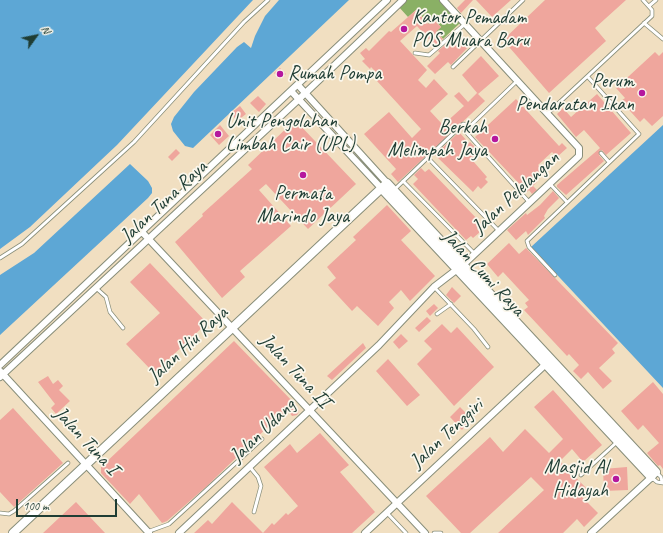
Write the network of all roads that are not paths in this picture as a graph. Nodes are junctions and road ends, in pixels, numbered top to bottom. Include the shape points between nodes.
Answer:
1 (268, 0) edge
2 (387, 0) edge
3 (403, 0) edge
4 (443, 0) edge
5 (523, 0) edge
6 (643, 0) edge
7 (656, 0) edge
8 (649, 6) junction
9 (644, 23) junction
10 (465, 24) junction
11 (663, 39) edge
12 (344, 41) junction
13 (480, 41) junction
14 (352, 49) junction
15 (415, 52) dead end
16 (453, 67) dead end
17 (588, 77) junction
18 (517, 81) junction
19 (298, 85) junction
20 (291, 92) junction
21 (305, 93) junction
22 (298, 100) junction
23 (547, 114) junction
24 (255, 125) junction
25 (334, 125) junction
26 (471, 125) junction
27 (328, 131) junction
28 (262, 132) junction
29 (601, 153) dead end
30 (427, 157) junction
31 (609, 162) junction
32 (201, 176) junction
33 (403, 182) junction
34 (208, 183) junction
35 (550, 184) junction
36 (384, 186) junction
37 (394, 190) junction
38 (530, 202) junction
39 (567, 202) junction
40 (415, 218) junction
41 (499, 231) junction
42 (142, 232) junction
43 (432, 237) junction
44 (148, 239) junction
45 (475, 254) junction
46 (0, 258) edge
47 (464, 264) junction
48 (457, 269) junction
49 (555, 275) dead end
50 (434, 287) junction
51 (96, 288) junction
52 (451, 304) junction
53 (498, 307) junction
54 (61, 308) junction
55 (437, 314) dead end
56 (67, 315) junction
57 (232, 327) junction
58 (123, 328) dead end
59 (488, 347) dead end
60 (549, 362) junction
61 (0, 365) edge
62 (1, 374) edge
63 (309, 409) junction
64 (262, 439) dead end
65 (620, 439) junction
66 (68, 462) dead end
67 (85, 464) junction
68 (249, 466) junction
69 (581, 475) dead end
70 (654, 475) junction
71 (663, 482) edge
72 (397, 503) junction
73 (254, 512) dead end
74 (0, 513) edge
75 (387, 513) junction
76 (148, 532) edge
77 (13, 533) edge
78 (179, 533) edge
79 (365, 533) edge
80 (406, 533) edge
81 (424, 533) edge
82 (434, 533) edge
83 (441, 533) edge
84 (591, 533) edge

1 - 46 lane via 244,22 134,142 22,244
2 - 12 street, Jalan Tuna Raya
3 - 14 street, Jalan Tuna Raya
4 - 10 street
5 - 13 lane
6 - 8 lane
7 - 8 lane
8 - 9 lane via 653,13
9 - 11 lane
9 - 17 lane
10 - 13 street
10 - 15 lane via 430,55
12 - 14 street
12 - 19 street, Jalan Tuna Raya
13 - 16 lane
13 - 18 street
14 - 21 street, Jalan Tuna Raya
17 - 23 lane
17 - 31 lane via 639,134
18 - 23 street
18 - 26 lane
19 - 20 street, Jalan Tuna Raya
19 - 21 street, Jalan Cumi Raya
20 - 22 street, Jalan Cumi Raya
20 - 24 street, Jalan Tuna Raya
21 - 22 street, Jalan Tuna Raya
21 - 25 street, Jalan Cumi Raya
22 - 27 street, Jalan Cumi Raya
22 - 28 street, Jalan Tuna Raya
23 - 35 street, Jalan Pelelangan via 581,152
24 - 28 street
24 - 32 street, Jalan Tuna Raya
25 - 27 street
25 - 36 street, Jalan Cumi Raya
26 - 30 lane via 463,124
26 - 38 lane via 465,133
27 - 36 street, Jalan Cumi Raya
28 - 34 street, Jalan Tuna Raya
29 - 31 lane
30 - 33 lane
30 - 41 lane
31 - 39 lane
32 - 34 street
32 - 42 street, Jalan Tuna Raya
33 - 37 lane
33 - 45 lane
34 - 44 street, Jalan Tuna Raya
35 - 38 street, Jalan Pelelangan
35 - 39 lane
36 - 37 street, Jalan Cumi Raya
36 - 40 street, Jalan Cumi Raya
36 - 57 street, Jalan Hiu Raya
37 - 40 street, Jalan Cumi Raya
38 - 41 street, Jalan Pelelangan
39 - 49 lane via 527,241 529,247
40 - 43 street, Jalan Cumi Raya
41 - 45 street, Jalan Pelelangan
42 - 44 street, Jalan Tuna II
42 - 54 street, Jalan Tuna Raya
43 - 47 street, Jalan Cumi Raya
43 - 48 street, Jalan Cumi Raya
44 - 51 street, Jalan Tuna Raya
44 - 57 street, Jalan Tuna II
45 - 47 street, Jalan Pelelangan
47 - 48 street, Jalan Pelelangan
47 - 53 street, Jalan Cumi Raya
48 - 50 street, Jalan Udang
48 - 53 street, Jalan Cumi Raya
50 - 52 lane
50 - 63 street, Jalan Udang via 379,345
51 - 56 street, Jalan Tuna Raya
51 - 58 lane via 106,296 110,312
52 - 55 lane
52 - 59 lane
53 - 60 street, Jalan Cumi Raya
54 - 56 street
54 - 61 street, Jalan Tuna Raya
56 - 62 street, Jalan Tuna Raya
57 - 63 street, Jalan Tuna II
57 - 67 street, Jalan Hiu Raya
60 - 65 street, Jalan Cumi Raya
60 - 72 street, Jalan Tenggiri
62 - 67 street, Jalan Tuna I
63 - 68 street, Jalan Udang
63 - 72 street, Jalan Tuna II
64 - 76 lane via 169,524
65 - 69 lane
65 - 70 street, Jalan Cumi Raya
66 - 74 lane via 14,512
67 - 76 street, Jalan Tuna I
67 - 77 street, Jalan Hiu Raya
68 - 73 lane via 258,477 261,486
68 - 78 street, Jalan Udang
70 - 71 lane
70 - 71 lane via 657,482
70 - 84 street
72 - 75 street, Jalan Tenggiri
72 - 81 street, Jalan Tuna II
75 - 79 street, Jalan Tenggiri
75 - 80 lane
82 - 83 lane

